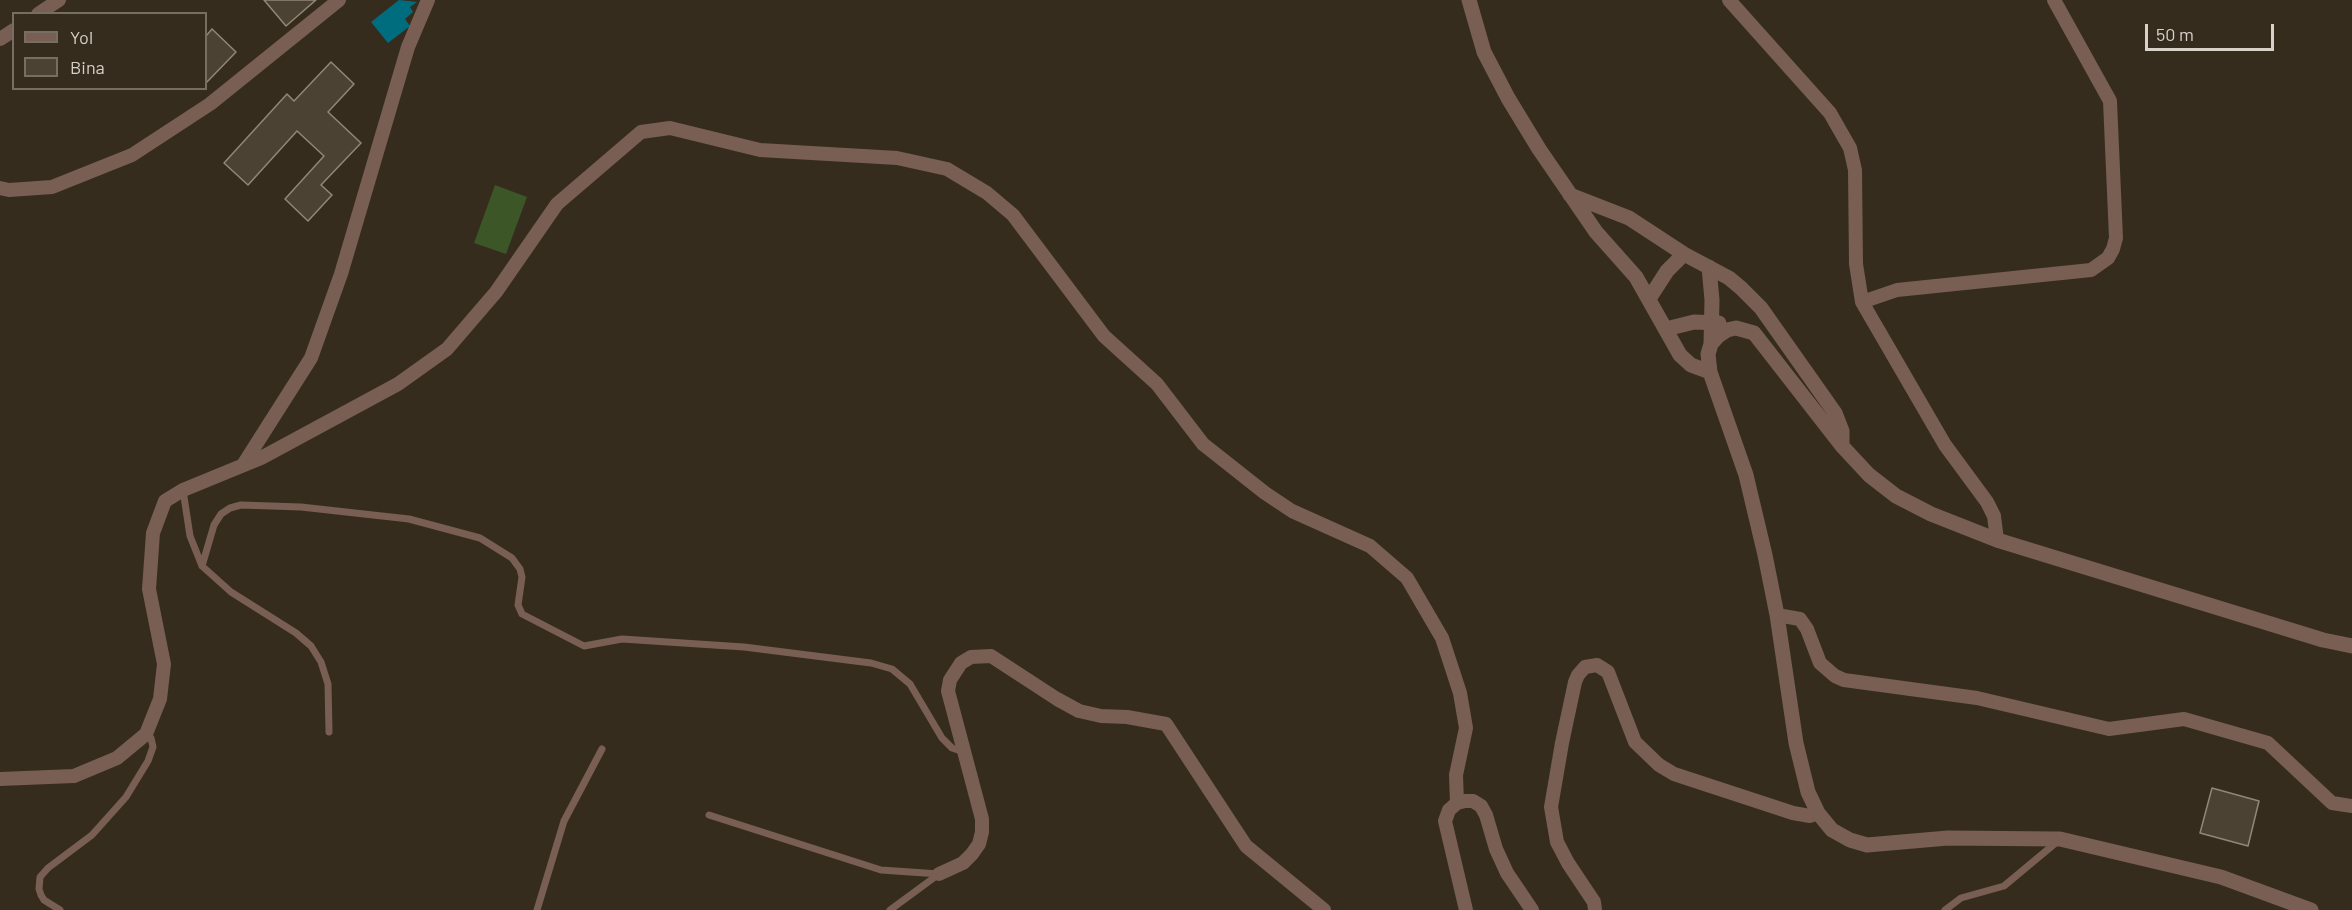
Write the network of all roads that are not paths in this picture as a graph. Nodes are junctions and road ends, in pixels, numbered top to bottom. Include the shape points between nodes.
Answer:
1 (59, 0) edge
2 (339, 0) edge
3 (428, 0) edge
4 (1469, 0) edge
5 (1729, 0) edge
6 (2054, 0) edge
7 (41, 12) edge
8 (0, 188) edge
9 (1570, 195) junction
10 (1684, 254) junction
11 (1709, 267) junction
12 (1649, 299) junction
13 (1862, 302) junction
14 (1711, 322) junction
15 (1736, 328) junction
16 (1666, 329) junction
17 (1711, 344) junction
18 (1710, 372) junction
19 (1842, 446) junction
20 (243, 465) junction
21 (183, 489) junction
22 (1997, 540) junction
23 (202, 566) junction
24 (1777, 615) junction
25 (2352, 646) edge
26 (329, 732) dead end
27 (146, 734) junction
28 (602, 749) dead end
29 (964, 752) junction
30 (0, 779) edge
31 (1457, 803) junction
32 (2352, 806) edge
33 (1818, 813) junction
34 (709, 815) dead end
35 (2060, 839) junction
36 (939, 874) junction
37 (60, 910) edge
38 (537, 910) edge
39 (890, 910) edge
40 (1324, 910) edge
41 (1466, 910) edge
42 (1532, 910) edge
43 (1595, 910) edge
44 (1945, 910) edge
45 (2311, 910) edge

1 - 7 street
2 - 8 street via 210,104 132,155 52,187
3 - 20 street via 408,47 341,274 311,358
4 - 9 street via 1484,51 1508,98
5 - 13 street via 1830,113 1850,148 1855,170 1854,240
6 - 13 street via 2110,101 2116,238 2108,258 2091,270 1897,290
9 - 10 street via 1629,218
9 - 12 street
10 - 11 street
10 - 12 street via 1666,271
11 - 14 street
11 - 19 street via 1729,278 1761,308 1835,413 1842,431
12 - 16 street
13 - 22 street via 1945,445 1987,502 1994,516
14 - 15 street
14 - 16 street
14 - 17 street
15 - 17 street
15 - 19 street via 1754,333
16 - 18 street via 1685,360
17 - 18 street
18 - 24 street via 1746,475
19 - 22 street via 1896,496
20 - 21 street
20 - 31 street via 399,384 447,349 496,292 557,204 641,132 670,128 760,150 897,158 947,169 987,193 1013,215 1104,336 1157,384 1203,444 1293,512 1370,546 1407,578 1442,638 1460,693 1466,728 1456,775
21 - 23 lane via 190,536
21 - 27 street via 165,501 153,533 149,589 164,664 160,699
22 - 25 street
23 - 26 lane via 231,592 311,646 328,684
23 - 29 lane via 217,519 241,505 409,519 480,538 512,558 522,577 518,605 522,614 584,646 622,639 744,647 871,663 892,669 910,684 942,738 952,748
24 - 32 street via 1800,619 1820,663 1844,680 1977,698 2109,729 2184,718 2268,743 2332,803
24 - 33 street via 1796,743 1808,792
27 - 30 street via 117,758 74,776
27 - 37 lane via 153,747 126,797 92,836 40,877 39,889 44,900
28 - 38 lane via 564,821
29 - 36 street via 982,832 972,854
29 - 40 street via 948,691 961,663 981,655 991,656 1079,711 1166,724 1246,846
31 - 41 street via 1445,821
31 - 42 street via 1473,801 1481,806 1507,873
33 - 35 street via 1832,830 1867,845 1948,838
33 - 43 street via 1793,813 1674,774 1659,765 1635,742 1608,672 1597,665 1585,667 1575,682 1551,807 1557,842 1594,902
34 - 36 lane via 880,870
35 - 44 lane via 2004,885 1961,898
35 - 45 street via 2221,877
36 - 39 lane

